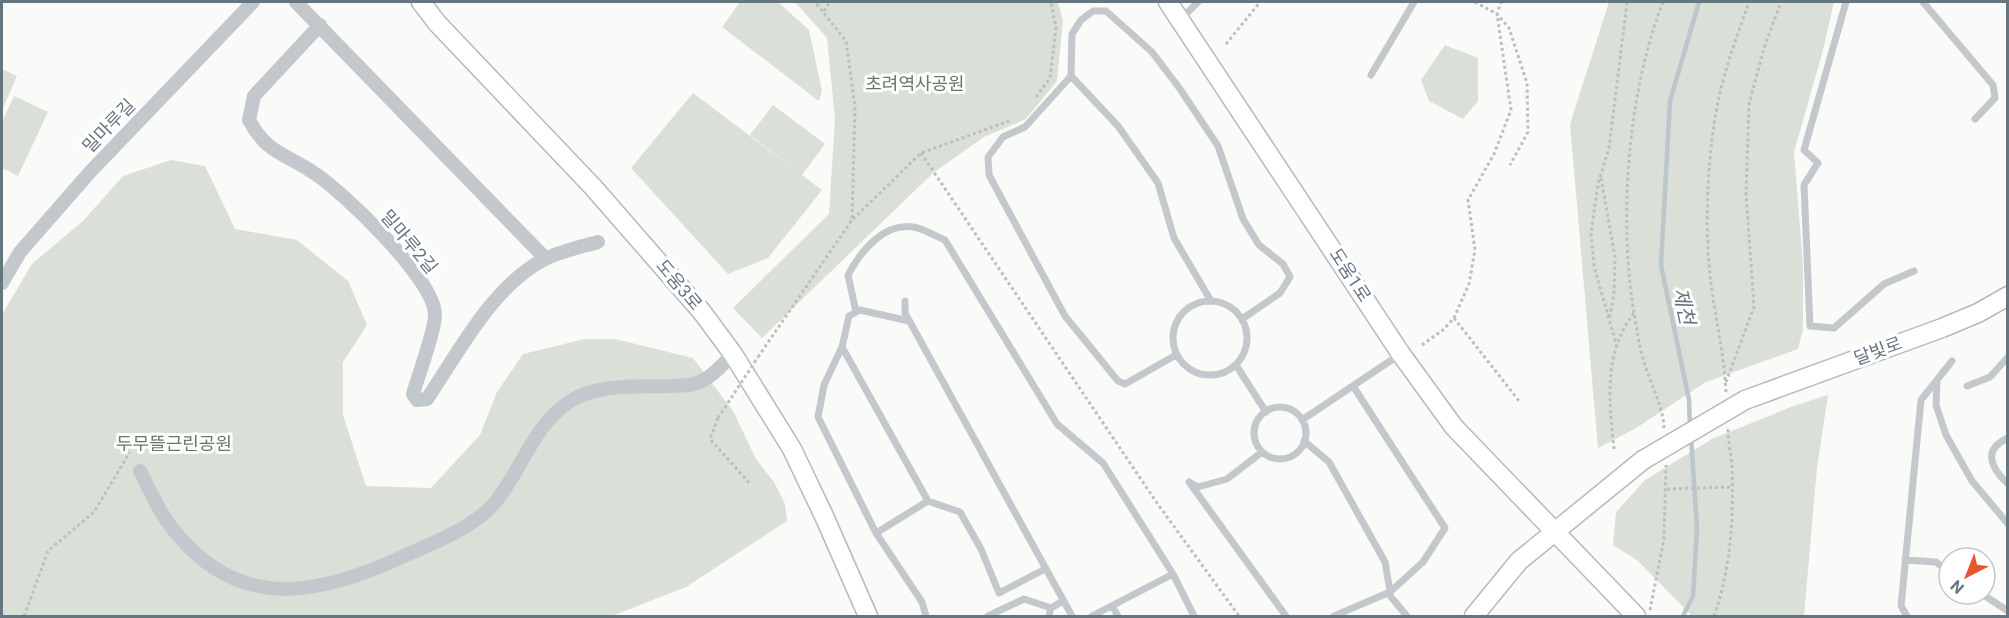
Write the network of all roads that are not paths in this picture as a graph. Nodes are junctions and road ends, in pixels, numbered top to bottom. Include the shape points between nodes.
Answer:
1 (253, 2) edge
2 (296, 2) edge
3 (421, 2) edge
4 (1168, 2) edge
5 (1198, 2) edge
6 (1414, 2) edge
7 (1846, 2) edge
8 (1923, 2) edge
9 (1180, 20) junction
10 (320, 25) junction
11 (1371, 75) dead end
12 (1071, 76) junction
13 (1975, 119) dead end
14 (598, 242) dead end
15 (545, 258) junction
16 (1914, 271) dead end
17 (2, 283) edge
18 (2007, 296) edge
19 (905, 301) dead end
20 (1211, 301) junction
21 (856, 312) junction
22 (1242, 319) junction
23 (909, 321) junction
24 (842, 347) junction
25 (733, 354) junction
26 (1401, 354) junction
27 (1176, 355) junction
28 (2007, 357) edge
29 (1953, 361) dead end
30 (1236, 365) junction
31 (1937, 380) junction
32 (1353, 386) junction
33 (1966, 386) dead end
34 (1266, 412) junction
35 (1302, 420) junction
36 (2007, 438) edge
37 (1304, 441) junction
38 (1262, 452) junction
39 (140, 471) dead end
40 (2007, 483) edge
41 (928, 501) junction
42 (2007, 524) edge
43 (1553, 531) junction
44 (876, 533) junction
45 (1905, 560) junction
46 (1937, 563) edge
47 (1045, 569) junction
48 (1173, 574) junction
49 (1390, 592) junction
50 (1063, 601) junction
51 (1112, 606) junction
52 (1051, 608) junction
53 (1631, 612) edge
54 (868, 616) edge
55 (926, 616) edge
56 (988, 616) edge
57 (1049, 616) edge
58 (1072, 616) edge
59 (1092, 616) edge
60 (1118, 616) edge
61 (1194, 616) edge
62 (1286, 616) edge
63 (1334, 616) edge
64 (1407, 616) edge
65 (1474, 616) edge
66 (1906, 616) edge

1 - 17 street, 밀마루길 via 90,172 20,252
2 - 10 street
3 - 25 street, 도움3로 via 600,195 702,312
4 - 9 street, 도움1로
5 - 9 lane
6 - 11 lane
7 - 16 lane via 1804,150 1818,164 1804,185 1810,326 1834,328 1884,284
8 - 13 lane via 1993,85 1995,98
9 - 26 street, 도움1로
10 - 15 street
10 - 15 street, 밀마루2길 via 254,96 249,120 259,139 274,152 312,171 347,199 421,279 436,314 413,394 417,400 427,399 497,295
12 - 20 lane via 1118,126 1158,183 1174,238
12 - 22 lane via 1072,34 1093,11 1106,11 1152,52 1180,89 1218,146 1243,219 1259,245 1283,264 1290,277 1280,293
12 - 27 lane via 1025,127 1003,137 988,157 989,175 1065,316 1118,381 1125,384
14 - 15 street, 밀마루2길
18 - 43 street, 달빛로, bridge via 1942,328 1745,400 1643,460
19 - 23 lane
20 - 22 lane via 1228,307
20 - 27 lane via 1199,303 1179,316 1172,339
21 - 23 lane
21 - 24 lane via 849,316
21 - 48 lane via 848,275 858,256 886,231 914,227 945,240 1057,424 1103,463
22 - 30 lane via 1247,343
23 - 47 lane
24 - 41 lane
24 - 44 lane via 824,385 818,417
25 - 39 street via 717,371 694,384 610,388 568,402 542,425 504,489 475,520 384,566 324,587 269,589 219,570 176,533
25 - 54 street, 도움3로 via 792,449
26 - 32 lane
26 - 43 street, 도움1로 via 1454,427
27 - 30 lane via 1190,370 1202,375 1226,372
28 - 33 lane via 1990,377
29 - 31 lane
30 - 34 lane
31 - 42 lane via 1936,405 1958,460
31 - 45 lane via 1921,400
32 - 35 lane
32 - 49 lane via 1445,528 1423,562
34 - 35 lane via 1282,408
34 - 38 lane via 1259,417 1254,432
35 - 37 lane
36 - 40 lane via 1990,460 1994,471
37 - 38 lane via 1290,457 1272,458
37 - 49 lane via 1329,462 1384,562
38 - 62 lane via 1227,479 1198,487 1189,482
41 - 44 lane
41 - 47 lane via 960,512 999,593
43 - 53 street, 도움1로
43 - 65 street via 1519,561
44 - 55 lane via 922,602
45 - 46 lane
45 - 66 lane via 1901,606
47 - 50 lane
48 - 51 lane
48 - 61 lane
49 - 63 lane
49 - 64 lane
50 - 52 lane
50 - 58 lane
51 - 59 lane
51 - 60 lane
52 - 56 lane via 1024,599
52 - 57 lane

